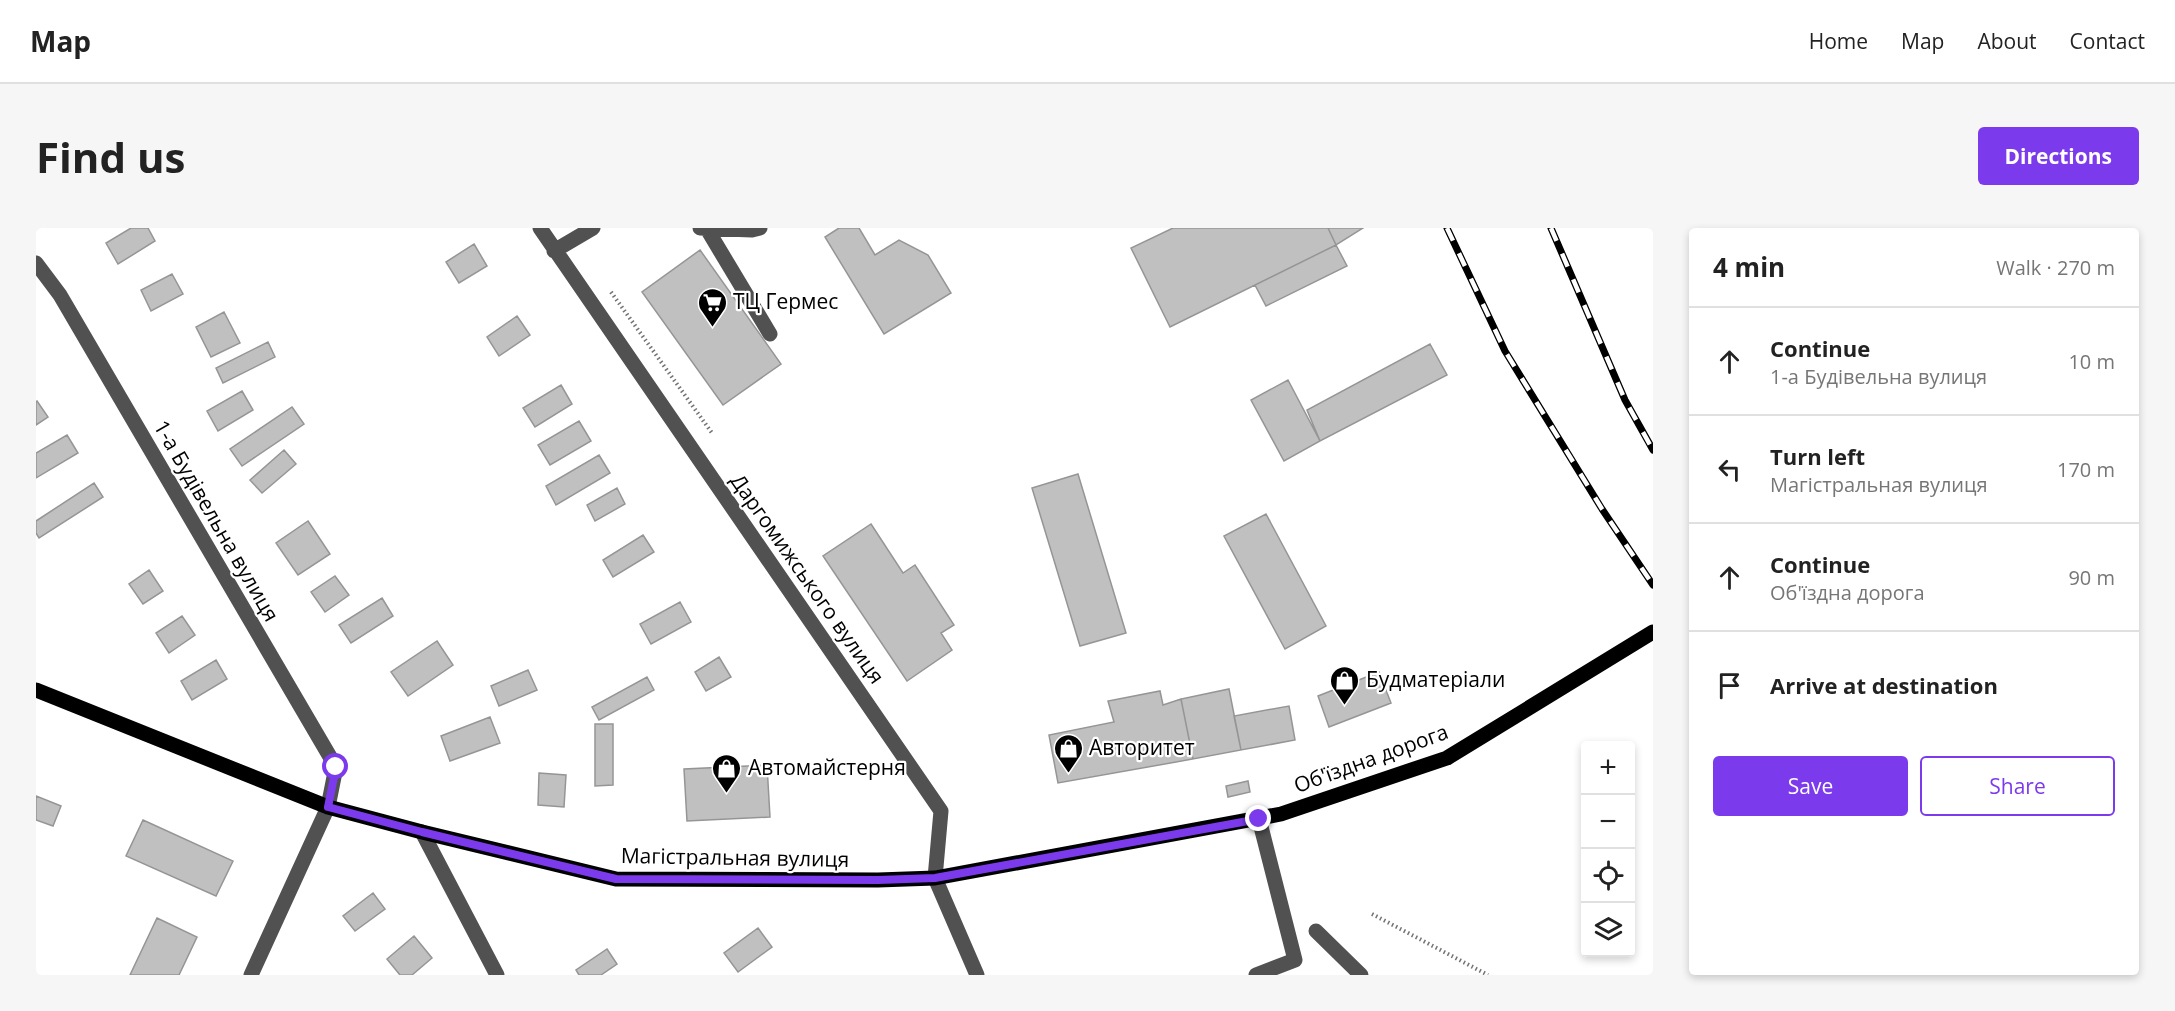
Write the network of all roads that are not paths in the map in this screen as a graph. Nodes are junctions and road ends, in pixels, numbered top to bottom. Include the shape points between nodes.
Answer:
1 (540, 228) edge
2 (593, 228) edge
3 (760, 228) edge
4 (703, 229) edge
5 (554, 251) junction
6 (36, 263) edge
7 (770, 334) dead end
8 (1648, 635) edge
9 (36, 690) edge
10 (328, 807) junction
11 (1259, 819) junction
12 (422, 832) junction
13 (935, 878) junction
14 (1316, 931) dead end
15 (251, 975) edge
16 (497, 975) edge
17 (977, 975) edge
18 (1256, 975) edge
19 (1361, 975) edge

1 - 5 street, Даргомижського вулиця
2 - 5 street
3 - 4 street
4 - 7 street
5 - 13 street, Даргомижського вулиця via 941,811
6 - 10 street, 1-а Будівельна вулиця via 60,296 336,767
8 - 11 main road, Об'їздна дорога via 1447,758
9 - 10 main road, Магістральная вулиця
10 - 12 main road, Магістральная вулиця
10 - 15 street, 1-а Будівельна вулиця
11 - 13 main road, Об'їздна дорога
11 - 18 street via 1295,960
12 - 13 main road, Магістральная вулиця via 616,879
12 - 16 street
13 - 17 street, Даргомижського вулиця
14 - 19 street

